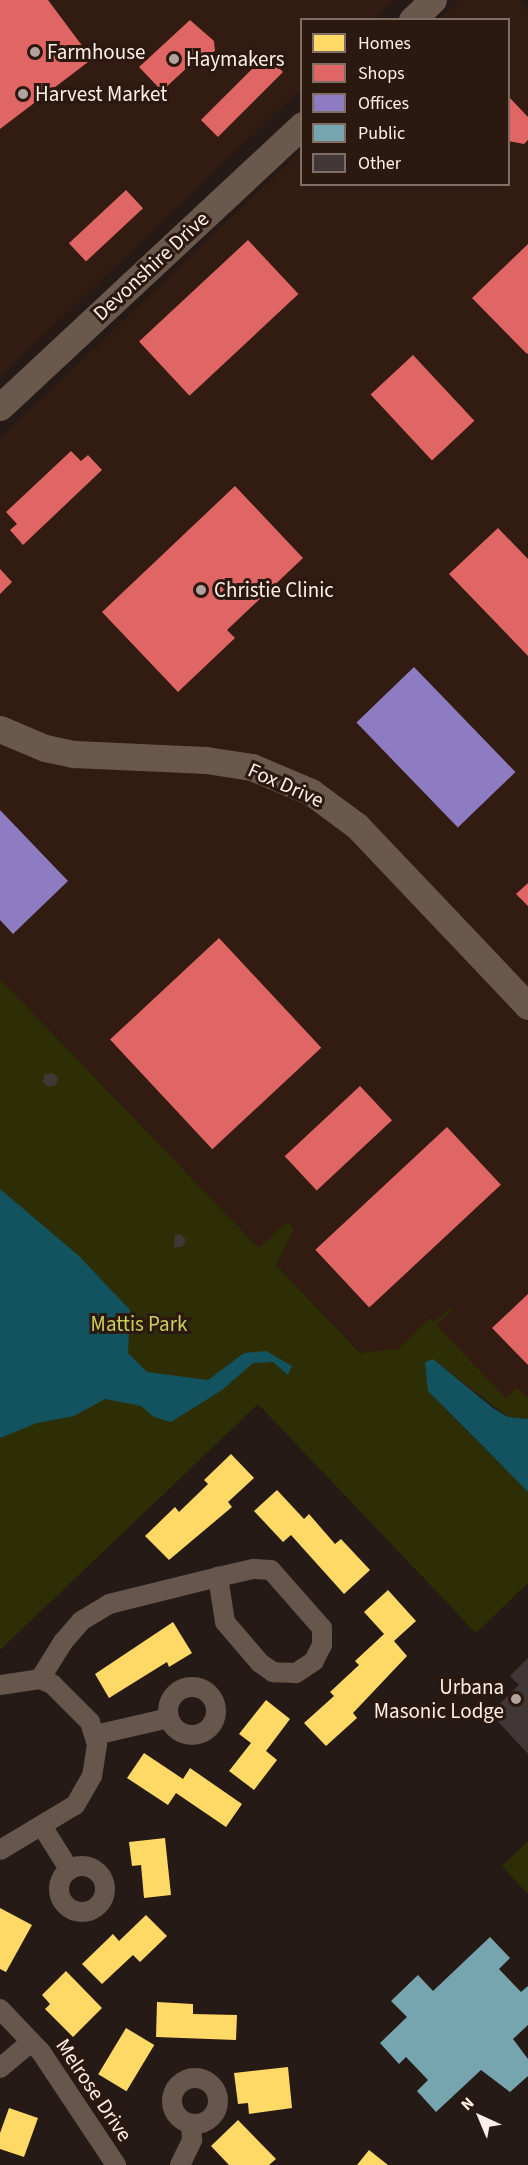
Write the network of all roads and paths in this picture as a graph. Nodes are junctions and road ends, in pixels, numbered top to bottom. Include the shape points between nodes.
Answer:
1 (433, 0) edge
2 (414, 18) edge
3 (300, 127) edge
4 (0, 407) edge
5 (0, 729) edge
6 (528, 1006) edge
7 (218, 1577) junction
8 (40, 1679) junction
9 (0, 1685) edge
10 (169, 1718) dead end
11 (95, 1735) junction
12 (42, 1826) junction
13 (0, 1850) edge
14 (69, 1869) dead end
15 (0, 2009) edge
16 (32, 2042) junction
17 (0, 2068) edge
18 (191, 2124) dead end
19 (116, 2165) edge
20 (180, 2165) edge

1 - 2 street
3 - 4 street, Devonshire Drive
5 - 6 street, Fox Drive via 45,748 74,754 206,760 243,766 311,792 357,826
7 - 7 street via 254,1569 272,1570 322,1628 322,1645 314,1661 296,1673 273,1672 260,1663 225,1622
7 - 8 street via 109,1604 81,1622
8 - 9 street
8 - 11 street via 62,1693 90,1722
10 - 11 street
11 - 12 street via 96,1758 86,1791 75,1805
12 - 13 street
12 - 14 street
15 - 16 street, Melrose Drive
16 - 17 street, Melrose Drive
16 - 19 street, Melrose Drive
18 - 20 street via 192,2140

